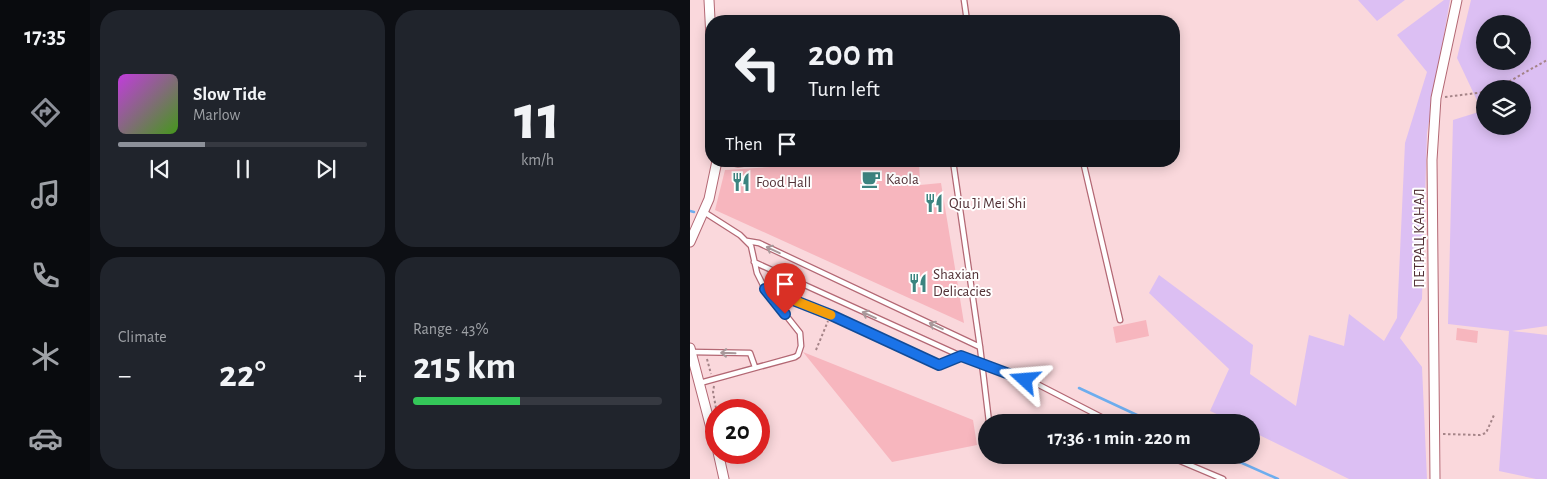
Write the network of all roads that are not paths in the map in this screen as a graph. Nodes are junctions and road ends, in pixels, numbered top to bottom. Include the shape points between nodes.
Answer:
1 (708, 0) edge
2 (964, 0) edge
3 (1457, 0) edge
4 (709, 15) edge
5 (966, 15) edge
6 (717, 167) edge
7 (954, 167) edge
8 (1084, 167) edge
9 (703, 212) junction
10 (747, 241) junction
11 (690, 242) edge
12 (754, 262) junction
13 (765, 289) junction
14 (1120, 320) dead end
15 (980, 347) junction
16 (690, 350) edge
17 (961, 356) junction
18 (982, 365) junction
19 (755, 367) junction
20 (700, 383) junction
21 (705, 403) edge
22 (988, 414) edge
23 (1095, 414) edge
24 (721, 464) edge
25 (1187, 464) edge
26 (724, 479) edge
27 (1223, 479) edge
28 (1435, 479) edge

1 - 4 street
2 - 5 lane
3 - 28 street, ПЕТРАЦ КАНАЛ via 1436,98 1432,160
6 - 9 street
7 - 15 lane
8 - 14 lane
9 - 10 lane
9 - 11 street
10 - 12 lane
15 -> 10 lane
12 - 13 lane
17 -> 12 lane
13 - 17 lane via 831,315 939,365
13 - 19 lane via 797,328 802,346 795,357
15 - 18 lane
19 -> 16 lane via 750,354
16 - 20 street
17 - 18 lane
18 - 22 lane
18 - 23 lane via 1039,385
19 - 20 lane
20 - 21 street
24 - 26 street
25 - 27 lane

